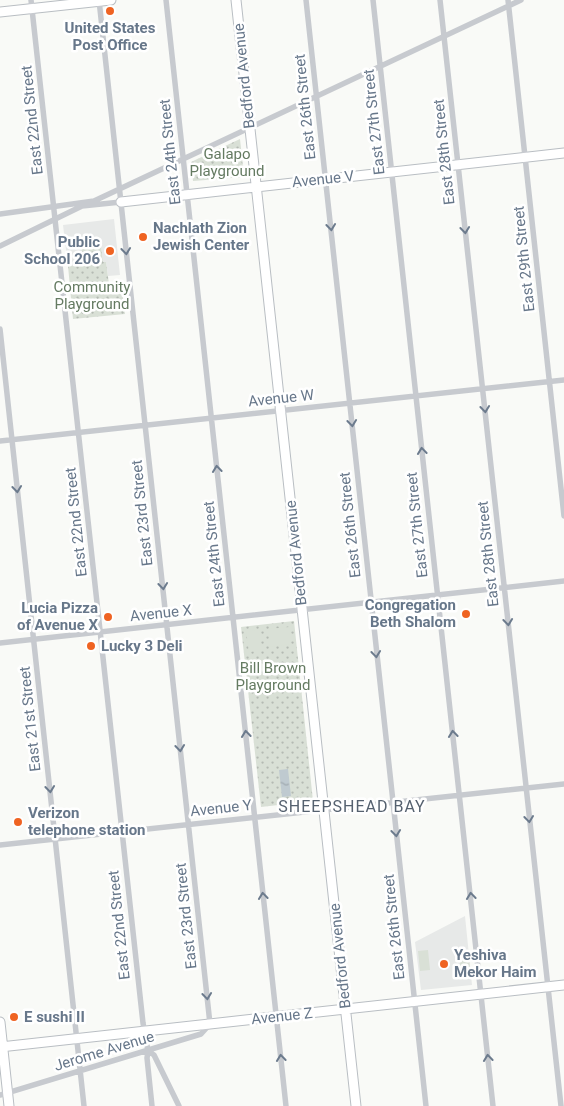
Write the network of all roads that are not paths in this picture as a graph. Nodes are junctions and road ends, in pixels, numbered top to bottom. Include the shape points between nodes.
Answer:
1 (110, 0) edge
2 (166, 0) edge
3 (236, 0) edge
4 (306, 0) edge
5 (373, 0) edge
6 (440, 0) edge
7 (521, 0) edge
8 (99, 1) edge
9 (508, 3) edge
10 (32, 4) edge
11 (0, 12) edge
12 (444, 37) junction
13 (380, 67) junction
14 (316, 97) junction
15 (250, 128) junction
16 (564, 153) edge
17 (525, 156) junction
18 (184, 158) junction
19 (458, 164) junction
20 (392, 171) junction
21 (325, 178) junction
22 (256, 186) junction
23 (120, 189) junction
24 (187, 195) junction
25 (121, 202) junction
26 (54, 206) junction
27 (0, 214) edge
28 (55, 220) junction
29 (0, 246) edge
30 (0, 330) edge
31 (564, 380) edge
32 (549, 382) junction
33 (483, 389) junction
34 (416, 396) junction
35 (350, 404) junction
36 (281, 411) junction
37 (212, 418) junction
38 (145, 426) junction
39 (79, 433) junction
40 (12, 440) junction
41 (0, 441) edge
42 (564, 516) edge
43 (564, 581) edge
44 (504, 588) junction
45 (438, 595) junction
46 (370, 602) junction
47 (302, 610) junction
48 (233, 617) junction
49 (167, 624) junction
50 (100, 632) junction
51 (34, 639) junction
52 (0, 643) edge
53 (564, 784) edge
54 (526, 788) junction
55 (460, 795) junction
56 (393, 802) junction
57 (324, 810) junction
58 (255, 817) junction
59 (188, 824) junction
60 (122, 832) junction
61 (55, 839) junction
62 (0, 845) edge
63 (564, 985) edge
64 (548, 987) junction
65 (481, 994) junction
66 (415, 1001) junction
67 (346, 1009) junction
68 (277, 1016) junction
69 (0, 1022) edge
70 (210, 1024) junction
71 (144, 1031) junction
72 (77, 1038) junction
73 (1, 1046) edge
74 (148, 1051) junction
75 (80, 1071) junction
76 (4, 1094) edge
77 (9, 1106) edge
78 (84, 1106) edge
79 (152, 1106) edge
80 (179, 1106) edge
81 (286, 1106) edge
82 (356, 1106) edge
83 (426, 1106) edge
84 (494, 1106) edge
85 (560, 1106) edge

1 - 8 main road
2 - 18 street, East 24th Street
3 - 15 main road, Bedford Avenue
4 - 14 street, East 26th Street
5 - 13 street, East 27th Street
6 - 12 street, East 28th Street
7 - 9 street
8 - 10 main road
8 - 23 street, East 23rd Street
9 - 12 street
9 - 17 street, East 29th Street
10 - 11 main road
10 - 26 street, East 22nd Street
12 - 13 street
12 - 19 street, East 28th Street
13 - 14 street
13 - 20 street, East 27th Street
14 - 15 street
14 - 21 street, East 26th Street
15 - 18 street
15 - 22 main road, Bedford Avenue
16 - 17 main road, Avenue V
17 - 19 main road, Avenue V
17 - 32 street, East 29th Street
18 - 23 street
18 - 24 street, East 24th Street
19 - 20 main road, Avenue V
19 -> 33 street, East 28th Street
20 - 21 main road, Avenue V
20 - 34 street, East 27th Street
21 - 22 main road, Avenue V
21 -> 35 street, East 26th Street
22 - 24 main road, Avenue V
22 - 36 main road, Bedford Avenue
23 - 25 street, East 23rd Street
23 - 26 street via 94,201
24 - 25 main road, Avenue V
24 - 37 street, East 24th Street
25 - 28 street, Avenue V via 82,206
25 -> 38 street, East 23rd Street
26 - 27 street
26 - 28 street, East 22nd Street
28 - 29 street
28 - 39 street, East 22nd Street
30 - 40 street, East 21st Street
31 - 32 street, Avenue W
32 - 33 street, Avenue W
32 - 42 street, East 29th Street
33 - 34 street, Avenue W
33 -> 44 street, East 28th Street
34 - 35 street, Avenue W
45 -> 34 street, East 27th Street
35 - 36 street, Avenue W
35 -> 46 street, East 26th Street
36 - 37 street, Avenue W
36 - 47 main road, Bedford Avenue
37 - 38 street, Avenue W
48 -> 37 street, East 24th Street
38 - 39 street, Avenue W
38 -> 49 street, East 23rd Street
39 - 40 street, Avenue W
39 - 50 street, East 22nd Street
40 - 41 street, Avenue W
40 -> 51 street, East 21st Street
43 - 44 street, Avenue X
44 - 45 street, Avenue X
44 -> 54 street, East 28th Street
45 - 46 street, Avenue X
55 -> 45 street, East 27th Street
46 - 47 street, Avenue X
46 -> 56 street, East 26th Street
47 - 48 street, Avenue X
47 - 57 main road, Bedford Avenue
48 - 49 street, Avenue X
58 -> 48 street, East 24th Street
49 - 50 street, Avenue X
49 -> 59 street, East 23rd Street
50 - 51 street, Avenue X
50 - 60 street, East 22nd Street
51 - 52 street, Avenue X
51 -> 61 street, East 21st Street
53 - 54 street, Avenue Y
54 - 55 street, Avenue Y
54 -> 64 street, East 28th Street
55 - 56 street, Avenue Y
65 -> 55 street, East 27th Street
56 - 57 street, Avenue Y
56 -> 66 street, East 26th Street
57 - 58 street, Avenue Y
57 - 67 main road, Bedford Avenue
58 - 59 street, Avenue Y
68 -> 58 street, East 24th Street
59 - 60 street, Avenue Y
59 -> 70 street, East 23rd Street
60 - 61 street, Avenue Y
60 - 71 street, East 22nd Street
61 - 62 street, Avenue Y
61 - 72 street, East 21st Street
63 - 64 main road, Avenue Z
64 - 65 main road, Avenue Z
64 - 85 street, East 28th Street
65 - 66 main road, Avenue Z
84 -> 65 street, East 27th Street
66 - 67 main road, Avenue Z
66 - 83 street, East 26th Street
67 - 68 main road, Avenue Z
67 - 82 main road, Bedford Avenue
68 - 70 main road, Avenue Z
81 -> 68 street, East 24th Street
69 - 73 main road
70 - 71 main road, Avenue Z
70 - 74 street, Jerome Avenue via 201,1034
71 - 72 main road, Avenue Z
71 - 74 street, East 22nd Street
72 - 73 main road, Avenue Z
72 - 75 street, East 21st Street
73 - 76 main road
74 - 75 street, Jerome Avenue
74 - 79 street
74 - 80 street via 154,1055
75 - 76 street, Jerome Avenue
75 - 78 street, East 21st Street
76 - 77 main road

